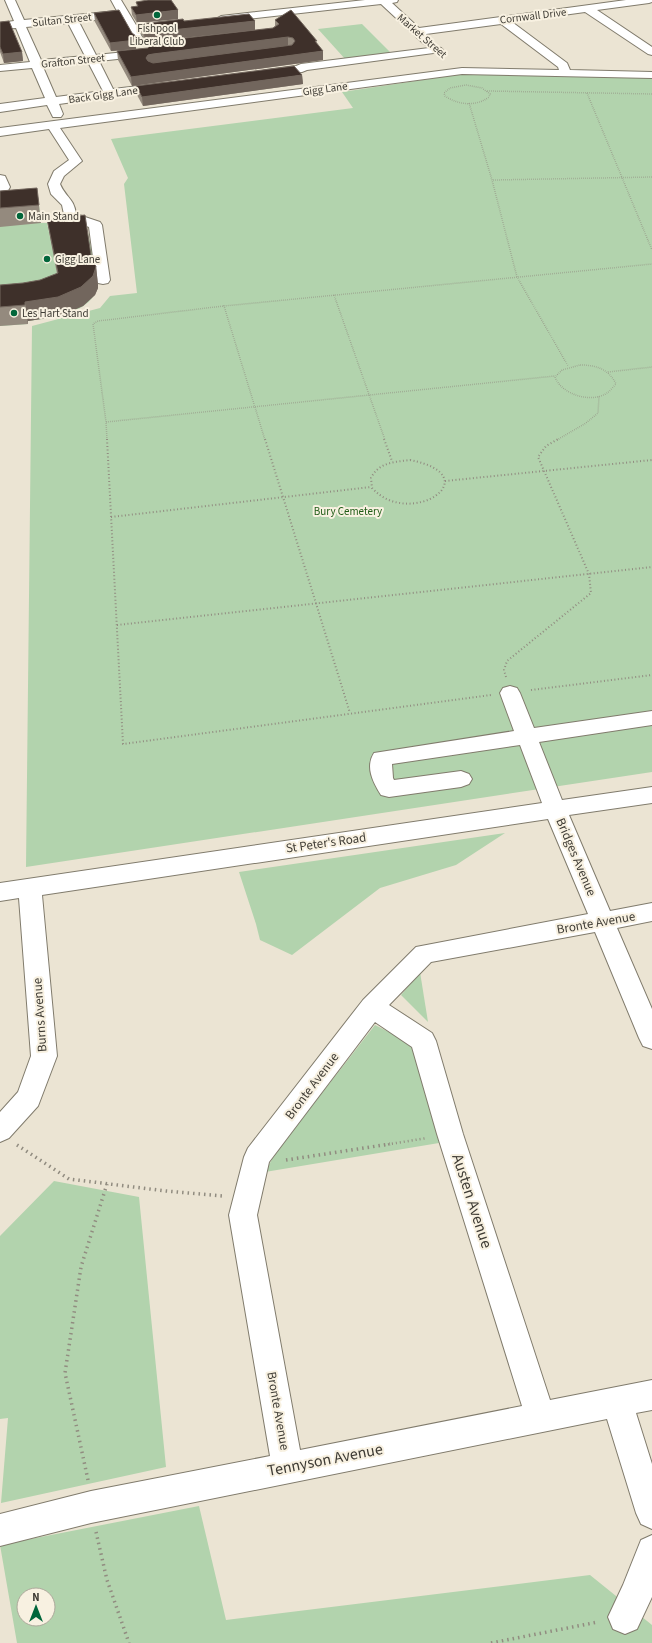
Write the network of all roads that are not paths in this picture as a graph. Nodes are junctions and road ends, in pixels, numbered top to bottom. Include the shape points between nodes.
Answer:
1 (10, 0) edge
2 (116, 0) edge
3 (386, 0) edge
4 (650, 0) edge
5 (588, 9) junction
6 (124, 14) junction
7 (259, 15) junction
8 (72, 19) junction
9 (212, 20) edge
10 (503, 20) junction
11 (180, 23) edge
12 (20, 24) junction
13 (0, 26) edge
14 (268, 26) dead end
15 (132, 28) junction
16 (417, 32) junction
17 (438, 50) junction
18 (652, 52) edge
19 (292, 56) edge
20 (92, 59) junction
21 (36, 64) junction
22 (0, 68) edge
23 (301, 68) junction
24 (462, 71) junction
25 (566, 73) junction
26 (158, 74) edge
27 (256, 74) edge
28 (652, 75) edge
29 (314, 85) dead end
30 (169, 86) junction
31 (110, 94) junction
32 (52, 102) junction
33 (1, 107) edge
34 (179, 109) junction
35 (56, 123) junction
36 (0, 132) edge
37 (0, 179) edge
38 (0, 193) edge
39 (103, 280) dead end
40 (510, 693) road end
41 (652, 718) edge
42 (526, 735) junction
43 (461, 779) dead end
44 (652, 795) edge
45 (556, 809) junction
46 (30, 887) junction
47 (0, 892) edge
48 (652, 912) edge
49 (603, 922) junction
50 (372, 1007) junction
51 (652, 1038) edge
52 (6, 1136) edge
53 (652, 1395) edge
54 (617, 1402) junction
55 (541, 1418) junction
56 (288, 1467) junction
57 (652, 1513) edge
58 (0, 1530) edge
59 (652, 1551) edge
60 (625, 1617) road end

1 - 12 street
2 - 6 street
3 - 7 street
3 - 16 street, Market Street
4 - 5 street, Cornwall Drive
5 - 10 street, Cornwall Drive
5 - 18 street
6 - 8 street, Sultan Street
6 - 15 street
7 - 9 street
7 - 14 street
8 - 12 street, Sultan Street
8 - 20 street
10 - 16 street, Cornwall Drive
10 - 25 street via 563,65
11 - 15 street
12 - 13 street, Sultan Street
12 - 21 street
15 - 20 street, Grafton Street via 147,52
16 - 17 street, Market Street
17 - 23 street
17 - 24 street, Market Street
19 - 23 street
20 - 21 street, Grafton Street
20 - 31 street
21 - 22 street, Grafton Street
21 - 32 street
23 - 27 street
23 - 29 street
24 - 25 street, Gigg Lane
24 - 34 street, Gigg Lane
25 - 28 street, Gigg Lane
26 - 30 street
30 - 31 street, Back Gigg Lane
30 - 34 street
31 - 32 street, Back Gigg Lane
32 - 33 street, Back Gigg Lane
32 - 35 street
34 - 35 street, Gigg Lane
35 - 36 street, Gigg Lane
35 - 39 street via 76,161 59,174 54,184 58,194 68,204 70,216 95,225
37 - 38 street via 4,187
40 - 42 street, Bridges Avenue
41 - 42 street
42 - 43 street via 381,758 382,779 389,789
42 - 45 street, Bridges Avenue
44 - 45 street, St Peter's Road
45 - 46 street, St Peter's Road
45 - 49 street, Bridges Avenue
46 - 47 street, St Peter's Road
46 - 52 street, Burns Avenue via 44,1056 29,1098
48 - 49 street, Bronte Avenue
49 - 50 street, Bronte Avenue via 424,954
49 - 51 street, Bridges Avenue
50 - 55 street, Austen Avenue via 423,1041 450,1134
50 - 56 street, Bronte Avenue via 257,1157 243,1215
53 - 54 street, Tennyson Avenue
54 - 55 street, Tennyson Avenue
54 - 57 street
55 - 56 street, Tennyson Avenue
56 - 58 street, Tennyson Avenue via 91,1507
59 - 60 street via 637,1593

